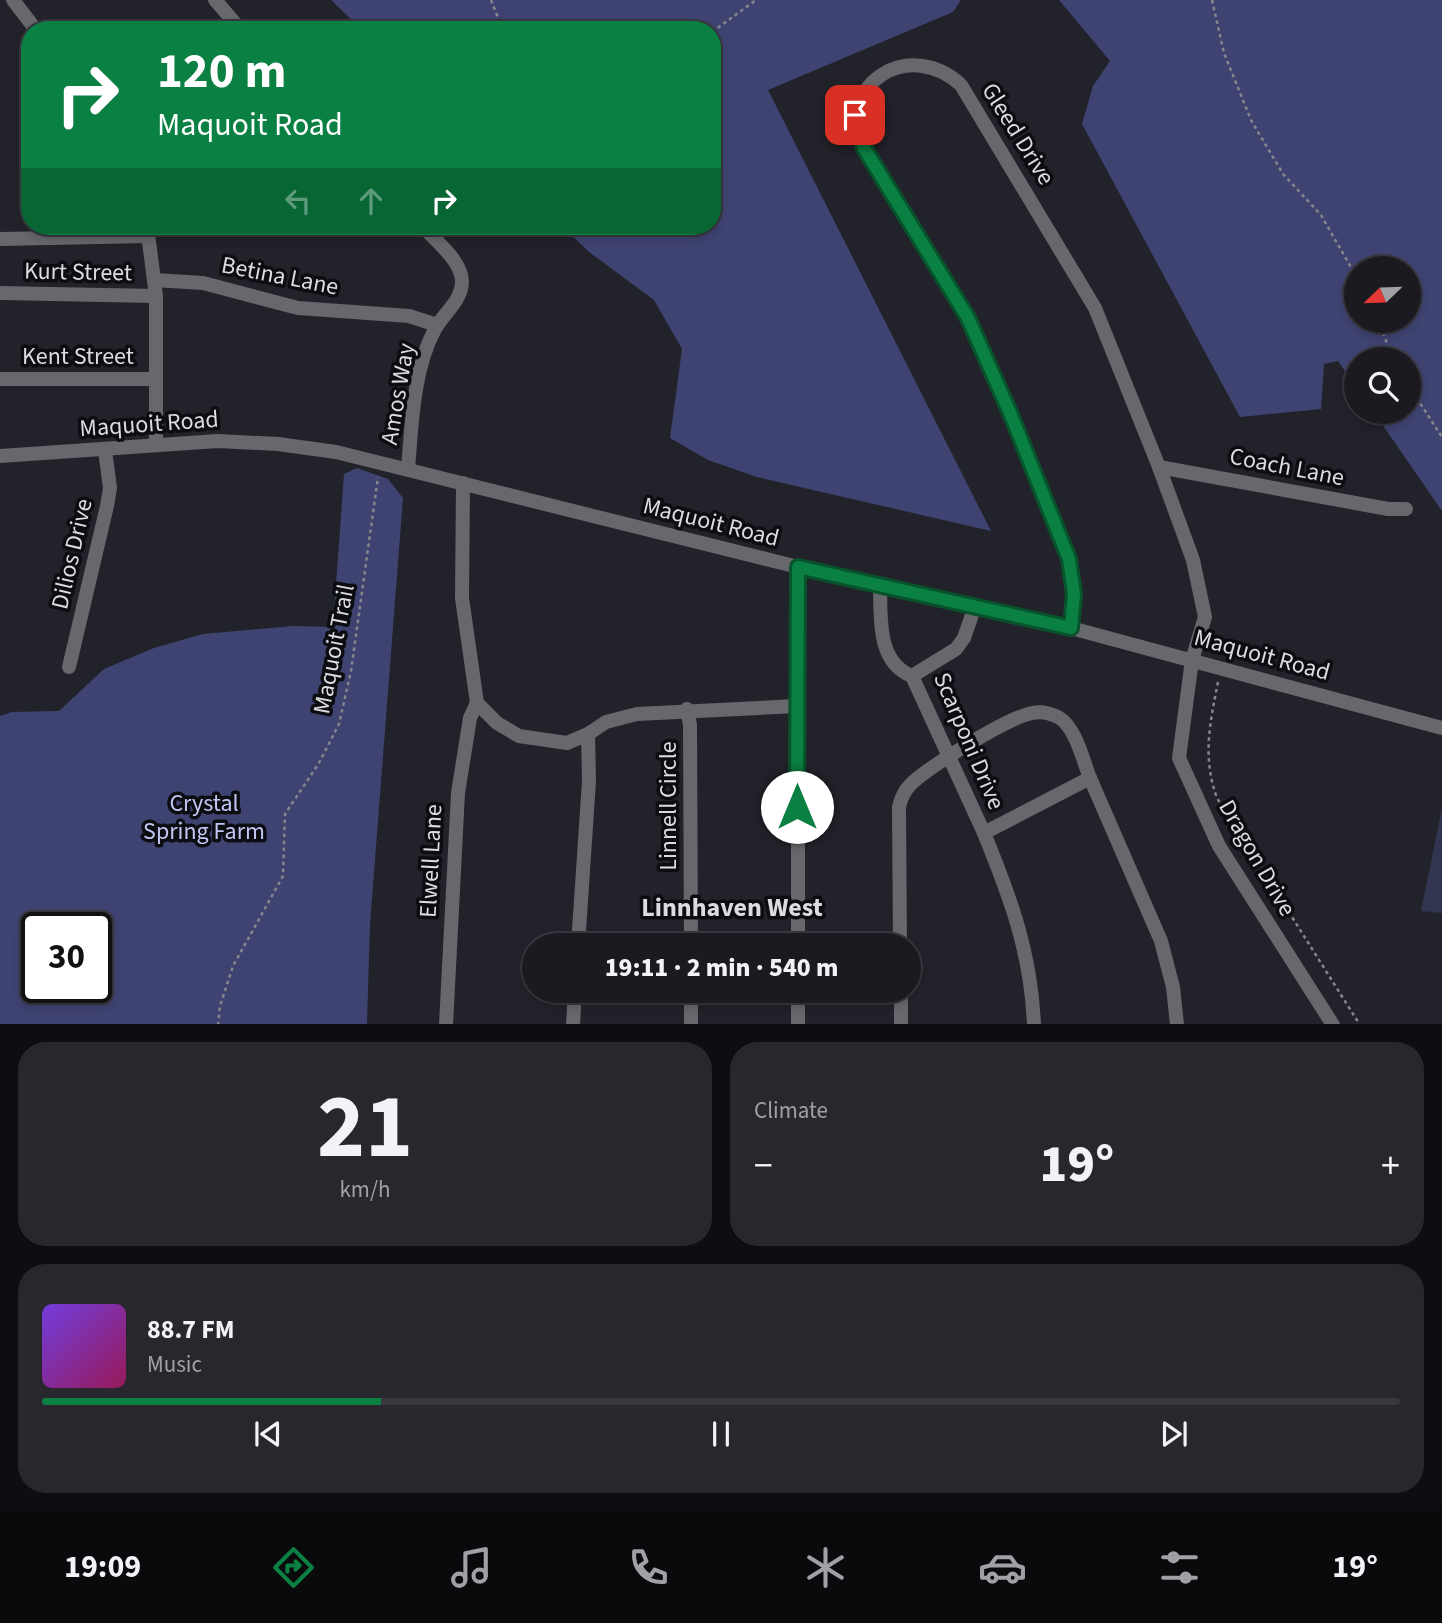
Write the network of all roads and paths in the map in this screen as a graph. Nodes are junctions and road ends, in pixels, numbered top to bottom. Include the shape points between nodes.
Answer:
1 (13, 0) edge
2 (215, 0) edge
3 (491, 0) edge
4 (756, 0) edge
5 (1212, 0) edge
6 (30, 21) edge
7 (234, 21) edge
8 (499, 21) edge
9 (721, 25) edge
10 (74, 235) edge
11 (148, 235) edge
12 (430, 235) edge
13 (0, 239) edge
14 (1345, 256) edge
15 (154, 280) junction
16 (0, 293) edge
17 (156, 296) junction
18 (437, 324) junction
19 (0, 379) edge
20 (156, 379) junction
21 (1421, 405) edge
22 (1442, 437) edge
23 (156, 445) junction
24 (105, 450) junction
25 (0, 456) edge
26 (379, 462) junction
27 (1159, 467) junction
28 (408, 468) junction
29 (463, 483) junction
30 (1406, 509) dead end
31 (798, 567) junction
32 (880, 584) junction
33 (975, 606) junction
34 (1071, 628) junction
35 (1192, 660) junction
36 (69, 667) dead end
37 (912, 676) junction
38 (1218, 682) dead end
39 (477, 703) junction
40 (797, 706) junction
41 (687, 709) junction
42 (1442, 728) edge
43 (588, 734) junction
44 (948, 759) junction
45 (1090, 778) junction
46 (984, 833) junction
47 (579, 933) edge
48 (691, 933) edge
49 (798, 933) edge
50 (900, 933) edge
51 (574, 1003) edge
52 (691, 1003) edge
53 (798, 1003) edge
54 (901, 1003) edge
55 (218, 1024) edge
56 (446, 1024) edge
57 (573, 1024) edge
58 (691, 1024) edge
59 (798, 1024) edge
60 (901, 1024) edge
61 (1034, 1024) edge
62 (1177, 1024) edge
63 (1333, 1024) edge
64 (1360, 1024) edge

1 - 6 street
2 - 7 street
3 - 8 path
4 - 9 path
5 - 14 path via 1224,53 1251,120 1283,174 1321,215
10 - 13 street
11 - 15 street
12 - 18 street, Amos Way via 462,278 461,292
15 - 17 street
15 - 18 street, Betina Lane via 203,283 298,308 410,316
16 - 17 street, Kurt Street
17 - 20 street
18 - 28 street, Amos Way via 425,354
19 - 20 street, Kent Street
20 - 23 street
21 - 22 path
23 - 24 street, Maquoit Road
23 - 26 street, Maquoit Road via 278,444
24 - 25 street, Maquoit Road
24 - 36 street, Dilios Drive via 110,488
26 - 28 street, Maquoit Road
26 - 55 path, Maquoit Trail via 351,671 339,724 285,814 283,876 233,966
27 - 30 street, Coach Lane
27 - 34 street, Gleed Drive via 1095,308 974,104 952,77 929,66 915,64 886,72 858,103 855,115 860,138 979,340 1069,559 1074,594
27 - 35 street, Gleed Drive via 1202,594 1205,617
28 - 29 street, Maquoit Road
29 - 31 street, Maquoit Road
29 - 39 street via 462,598
31 - 32 street, Maquoit Road
31 - 40 street
32 - 33 street, Maquoit Road
32 - 37 street via 884,645 895,665
33 - 34 street, Maquoit Road
33 - 37 street, Scarponi Drive via 956,649
34 - 35 street, Maquoit Road
35 - 42 street, Maquoit Road
35 - 63 street, Dragon Drive via 1179,758 1219,846
37 - 44 street, Scarponi Drive
38 - 64 path via 1206,751 1217,798
39 - 43 street via 519,736 567,743
39 - 56 street, Elwell Lane via 470,718 458,793
40 - 41 street, Linnell Circle
40 - 49 street
41 - 43 street, Linnell Circle via 621,716
41 - 48 street, Linnell Circle
43 - 47 street
44 - 45 street via 1017,719 1047,712 1061,718 1074,737
44 - 46 street, Scarponi Drive
44 - 50 street via 902,794
45 - 46 street, Scarponi Drive
45 - 62 street via 1161,941
46 - 61 street via 1024,940
51 - 57 street
52 - 58 street
53 - 59 street
54 - 60 street

